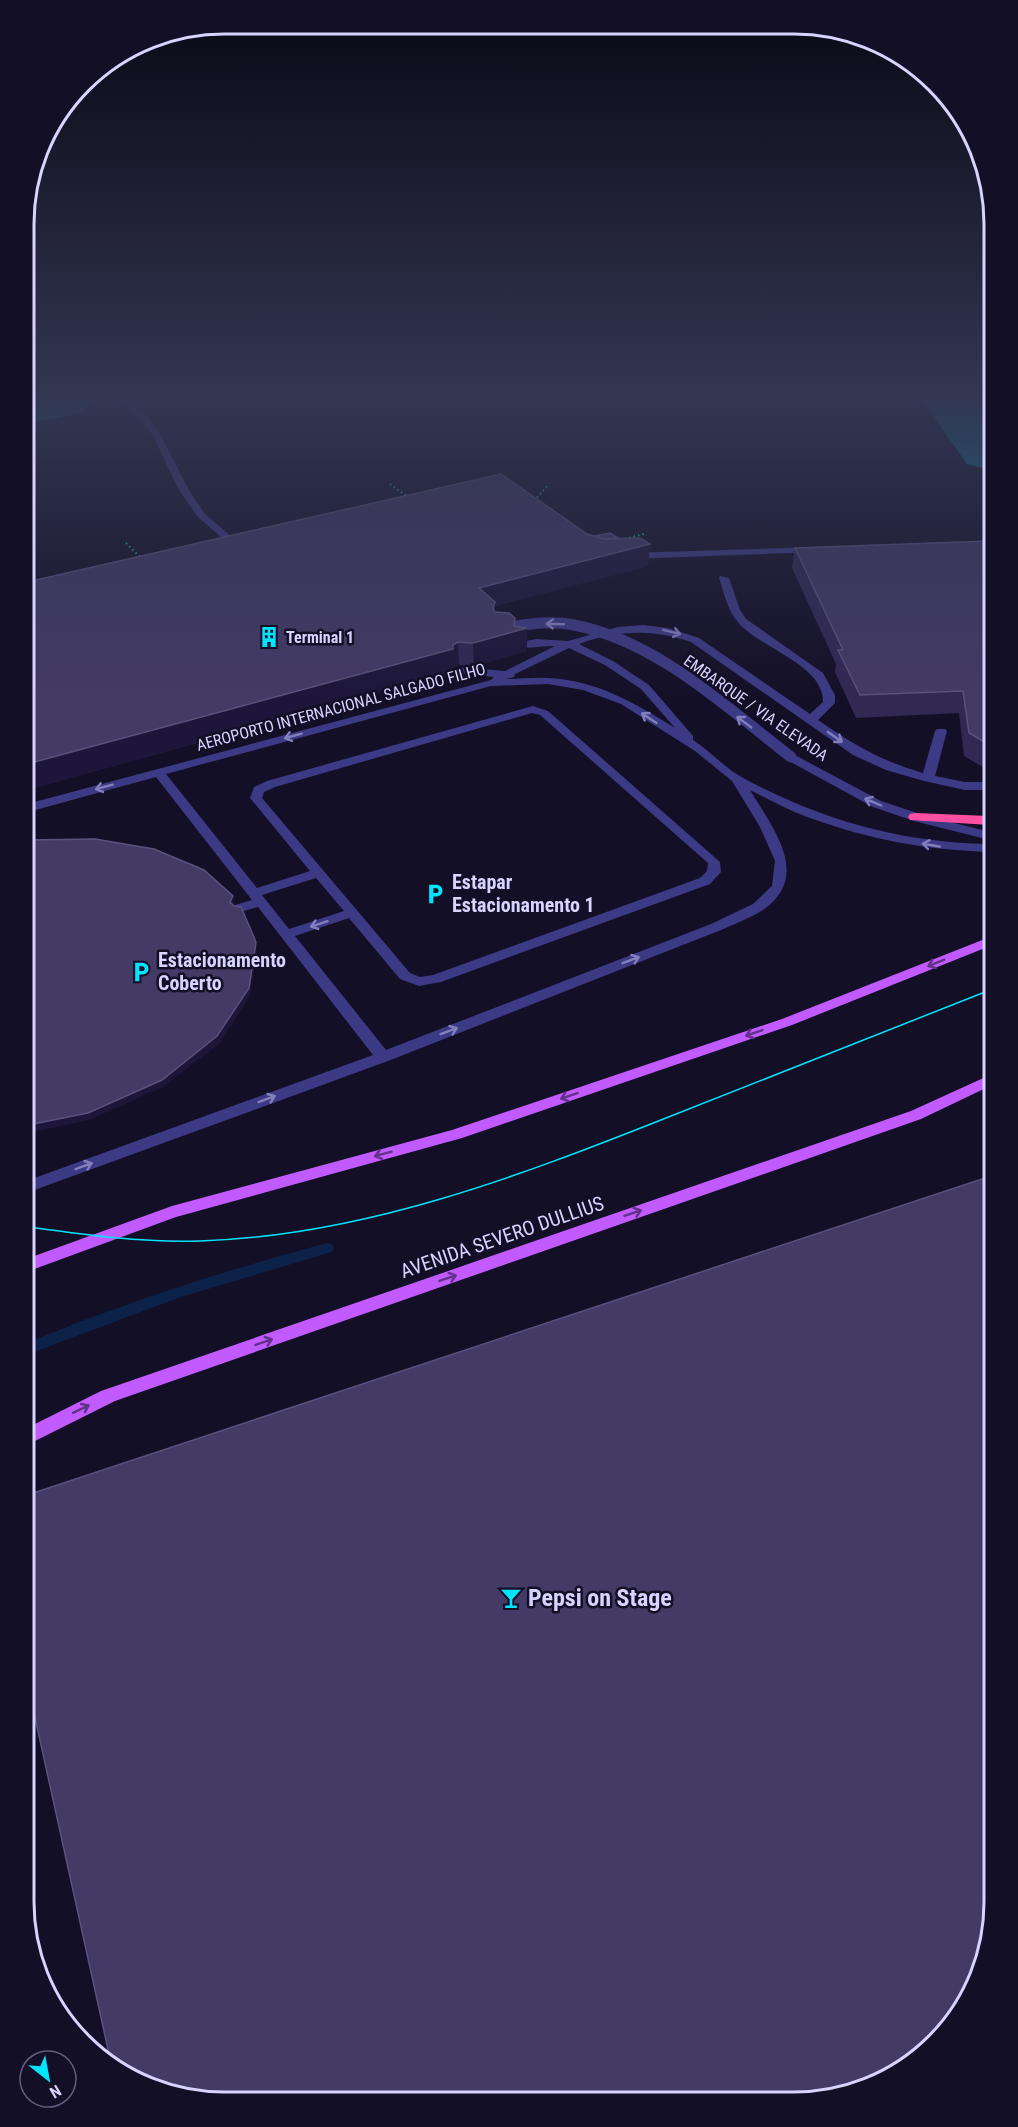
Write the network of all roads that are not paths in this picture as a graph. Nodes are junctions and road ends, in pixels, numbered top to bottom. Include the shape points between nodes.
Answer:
1 (190, 499) edge
2 (249, 544) edge
3 (238, 547) junction
4 (227, 549) edge
5 (825, 550) edge
6 (614, 556) edge
7 (724, 578) dead end
8 (501, 629) edge
9 (570, 644) junction
10 (520, 645) edge
11 (460, 670) edge
12 (507, 674) junction
13 (548, 681) junction
14 (491, 683) junction
15 (811, 720) junction
16 (941, 731) dead end
17 (699, 749) junction
18 (158, 772) junction
19 (928, 778) junction
20 (738, 780) junction
21 (984, 786) edge
22 (35, 806) edge
23 (915, 817) junction
24 (984, 821) edge
25 (984, 834) edge
26 (984, 848) edge
27 (318, 873) junction
28 (257, 897) junction
29 (240, 908) edge
30 (352, 913) junction
31 (286, 934) junction
32 (984, 944) edge
33 (383, 1057) junction
34 (983, 1083) edge
35 (34, 1184) edge
36 (34, 1263) edge
37 (34, 1433) edge

1 - 3 street via 201,515
2 - 3 street
3 - 4 street
5 - 6 street
7 - 15 street via 742,621 819,675 829,703
23 -> 8 street, EMBARQUE / VIA ELEVADA, bridge via 844,789 791,757 663,662 606,635 571,625 534,623
9 - 10 street
9 - 12 street
9 -> 15 street via 614,629 648,627 675,631 695,640
9 - 17 street via 645,687
11 - 12 street
12 - 13 street
12 - 14 street
13 - 14 street, AEROPORTO INTERNACIONAL SALGADO FILHO
17 -> 13 street, AEROPORTO INTERNACIONAL SALGADO FILHO via 625,702 585,687
14 -> 18 street, AEROPORTO INTERNACIONAL SALGADO FILHO
15 -> 19 street via 857,752
16 - 19 street
17 - 20 street, AEROPORTO INTERNACIONAL SALGADO FILHO
18 -> 22 street, AEROPORTO INTERNACIONAL SALGADO FILHO
18 - 28 street
19 - 21 street
26 -> 20 street, AEROPORTO INTERNACIONAL SALGADO FILHO via 944,847 880,836 815,816
33 -> 20 street via 758,907 778,887 781,861
23 - 24 highway
23 - 25 street, EMBARQUE / VIA ELEVADA
27 - 28 street
27 - 30 street
27 - 30 street via 256,798 258,790 533,709 544,713 714,862 714,872 705,881 436,979 419,981 405,976
28 - 29 street
28 - 31 street
30 -> 31 street
31 - 33 street
32 -> 36 main road via 787,1022 456,1134 172,1212
35 -> 33 street
37 -> 34 main road, AVENIDA SEVERO DULLIUS via 108,1396 916,1115

